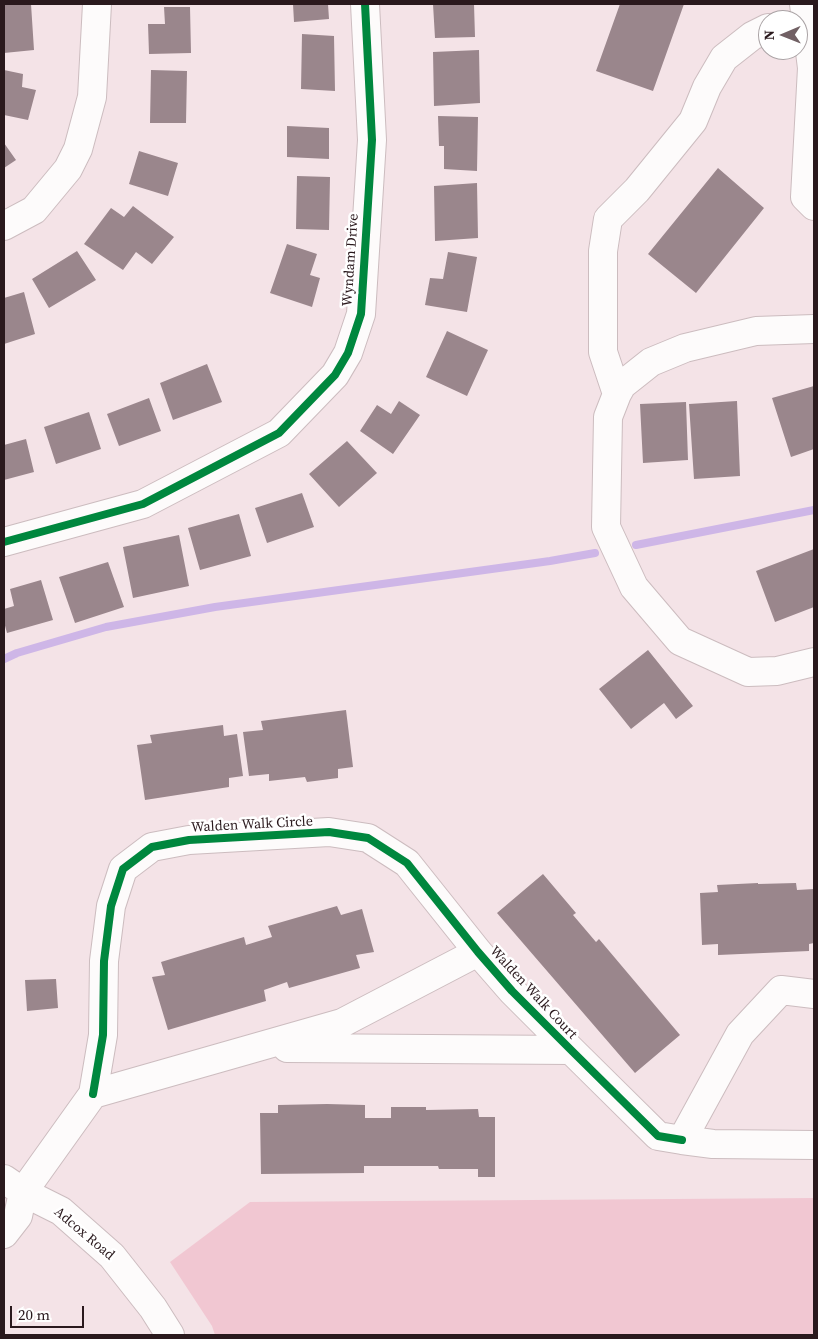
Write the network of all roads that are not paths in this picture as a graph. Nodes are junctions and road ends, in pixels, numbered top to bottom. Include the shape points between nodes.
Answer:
1 (97, 4) edge
2 (365, 4) edge
3 (758, 33) edge
4 (808, 52) edge
5 (814, 206) edge
6 (4, 226) edge
7 (814, 330) edge
8 (617, 394) junction
9 (4, 542) edge
10 (814, 662) edge
11 (478, 952) junction
12 (814, 994) edge
13 (257, 1047) junction
14 (571, 1050) junction
15 (93, 1094) junction
16 (682, 1140) junction
17 (814, 1145) edge
18 (10, 1191) edge
19 (4, 1234) edge
20 (170, 1335) edge

1 - 6 street via 92,96 78,149 68,169 34,210
2 - 9 street, Wyndam Drive via 372,140 361,314 348,353 335,374 279,432 143,504
3 - 8 street via 724,58 707,87 694,121 637,190 608,219 603,251 603,352
4 - 5 street via 812,68 805,197
7 - 8 street via 756,331 685,348 651,362 622,385
8 - 10 street via 608,416 606,527 634,587 680,642 748,672 777,671
11 - 13 street, Walden Walk Court via 342,1022
11 - 14 street, Walden Walk Court
11 - 15 street, Walden Walk Circle via 407,863 368,838 329,832 189,840 152,848 123,869 111,906 104,961 103,1035
12 - 16 street via 781,990 740,1034
13 - 14 street, Walden Walk Court
13 - 15 street, Walden Walk Court
14 - 16 street via 658,1136
15 - 18 street
16 - 17 street via 713,1144
18 - 19 street via 18,1216
18 - 20 street, Adcox Road via 61,1211 112,1256

